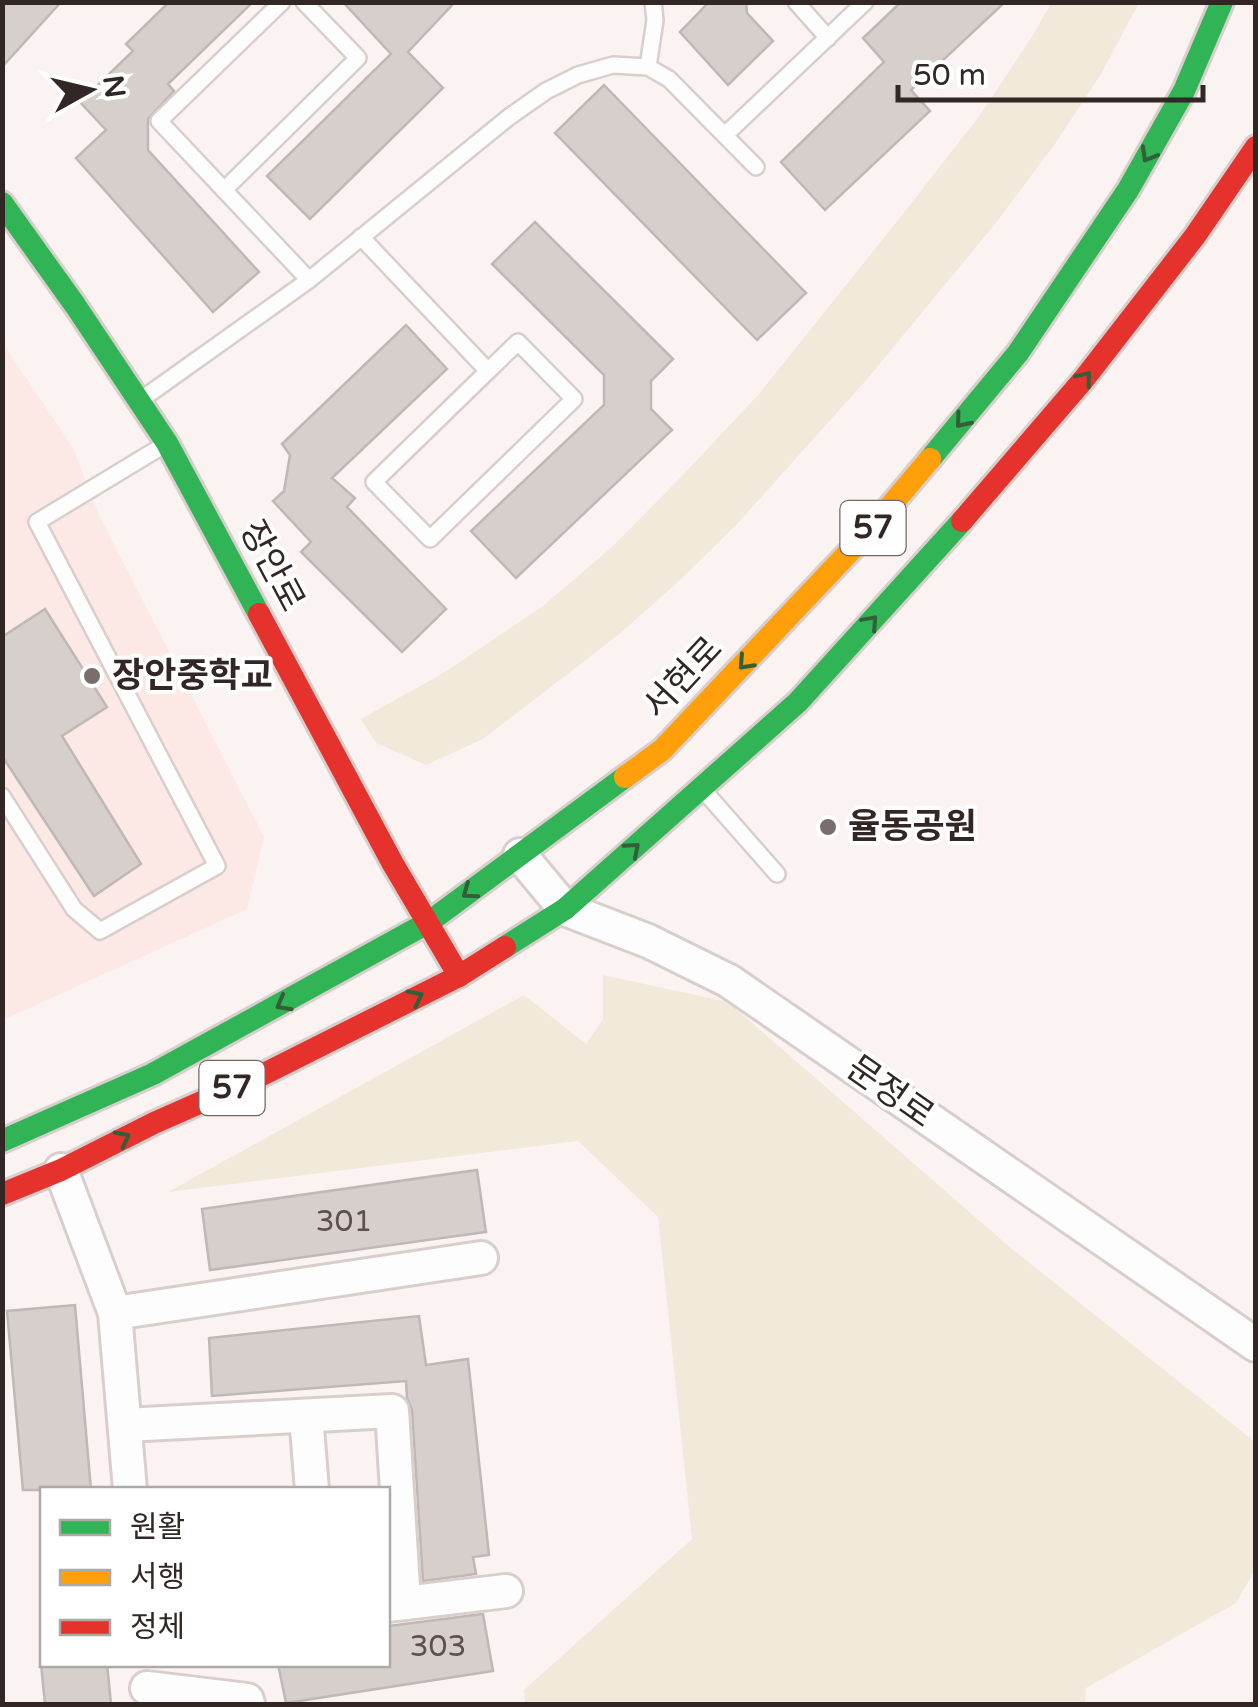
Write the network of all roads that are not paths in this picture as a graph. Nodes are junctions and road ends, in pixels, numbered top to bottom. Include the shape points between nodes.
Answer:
1 (282, 2) edge
2 (304, 2) edge
3 (653, 2) edge
4 (796, 2) edge
5 (865, 2) edge
6 (1222, 2) edge
7 (828, 38) junction
8 (648, 66) junction
9 (725, 135) junction
10 (1256, 147) edge
11 (756, 167) dead end
12 (224, 190) junction
13 (2, 202) edge
14 (361, 237) junction
15 (308, 280) junction
16 (488, 370) junction
17 (139, 402) junction
18 (167, 443) junction
19 (702, 789) junction
20 (2, 796) edge
21 (520, 855) junction
22 (778, 874) dead end
23 (565, 909) junction
24 (429, 922) junction
25 (459, 976) junction
26 (2, 1141) edge
27 (60, 1170) junction
28 (2, 1194) edge
29 (482, 1258) dead end
30 (116, 1313) junction
31 (1256, 1345) edge
32 (306, 1416) junction
33 (125, 1425) junction
34 (130, 1487) edge
35 (312, 1487) edge
36 (506, 1591) dead end
37 (396, 1604) edge
38 (147, 1686) edge
39 (248, 1704) edge

1 - 12 lane via 159,120
2 - 12 lane via 358,58
3 - 8 lane
4 - 7 lane
5 - 7 lane
6 -> 21 main road, 서현로 / 57 via 1184,92 1128,190 1018,352 872,530 662,750
7 - 9 lane
8 - 9 lane
8 - 14 lane via 613,66 546,91
9 - 11 lane
19 -> 10 main road, 57 via 798,702 980,500 1084,379
12 - 15 lane
13 - 17 main road, 장안로
14 - 15 lane
14 - 16 lane
15 - 17 lane
16 - 16 lane via 374,482 430,539 574,399 518,342
17 - 18 main road, 장안로
18 - 20 lane via 37,522 217,866 100,931 74,909
18 - 24 main road, 장안로
19 - 22 lane
23 -> 19 main road, 57
21 - 23 street, 문정로
21 -> 24 main road, 서현로 / 57
23 - 25 main road, 57
23 - 31 street, 문정로 via 729,980
24 - 25 main road, 장안로
24 -> 26 main road, 서현로 / 57 via 153,1074
27 -> 25 main road, 57
27 - 28 main road, 57
27 - 30 street
29 - 30 street
30 - 33 street
32 - 33 street
32 - 35 street
32 - 37 street via 392,1411
33 - 34 street
36 - 37 street
38 - 39 street

